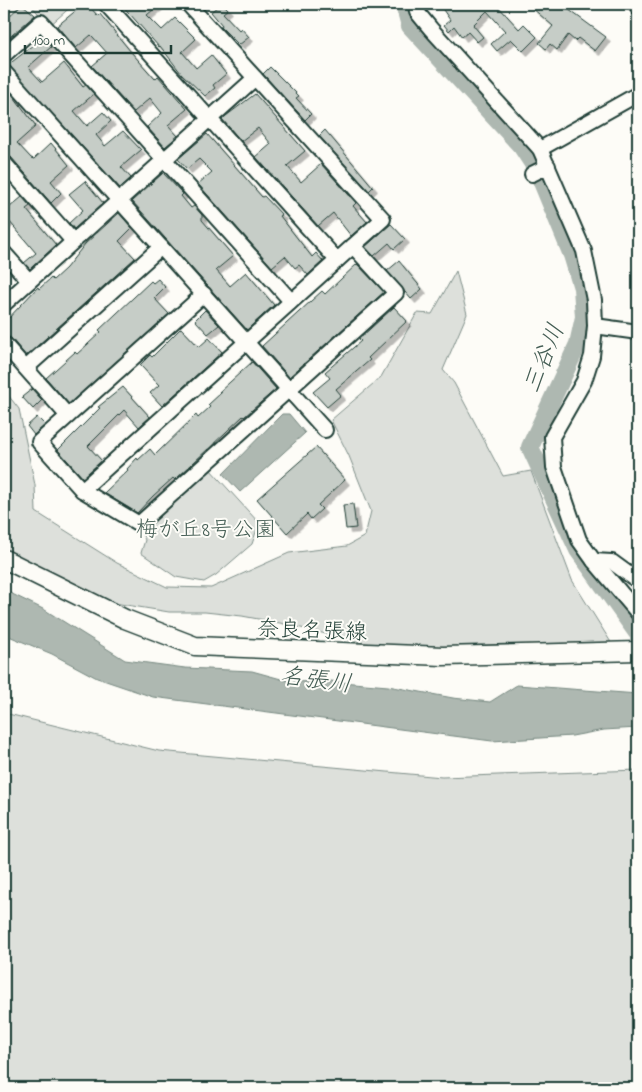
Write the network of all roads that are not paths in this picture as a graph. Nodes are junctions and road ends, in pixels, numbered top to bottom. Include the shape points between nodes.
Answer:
1 (106, 4) edge
2 (416, 4) edge
3 (636, 4) edge
4 (194, 6) edge
5 (638, 8) edge
6 (4, 55) edge
7 (4, 72) edge
8 (255, 78) junction
9 (638, 94) edge
10 (209, 118) junction
11 (540, 149) junction
12 (164, 159) junction
13 (4, 163) edge
14 (118, 200) junction
15 (74, 240) junction
16 (353, 246) junction
17 (161, 247) junction
18 (4, 253) edge
19 (337, 260) junction
20 (29, 281) junction
21 (204, 294) junction
22 (292, 301) junction
23 (4, 304) edge
24 (595, 326) junction
25 (638, 332) edge
26 (246, 342) junction
27 (4, 344) edge
28 (26, 368) junction
29 (289, 389) junction
30 (68, 416) junction
31 (325, 430) dead end
32 (82, 490) junction
33 (4, 559) edge
34 (594, 562) junction
35 (638, 581) edge
36 (638, 613) edge
37 (636, 651) edge

1 - 10 street
2 - 11 street via 417,12 431,29
3 - 5 street
4 - 8 street
6 - 12 street via 41,22
7 - 14 street
8 - 10 street
8 - 16 street via 382,219
9 - 11 street
10 - 12 street
10 - 19 street
11 - 24 street via 541,170 584,251 594,300
12 - 14 street
12 - 22 street
13 - 15 street
14 - 15 street
14 - 17 street
15 - 20 street
16 - 19 street
16 - 29 street via 396,293
17 - 21 street
17 - 28 street
18 - 20 street
19 - 22 street
20 - 23 street
21 - 26 street
21 - 30 street
22 - 26 street
24 - 25 street
24 - 34 street via 592,356 584,381 552,437 554,467 565,504 579,540
26 - 29 street
26 - 32 street
27 - 28 street
28 - 30 street
29 - 31 street
29 - 32 street via 139,524
30 - 32 street via 39,442
33 - 37 main road, 奈良名張線 via 133,622 195,646 444,656
34 - 35 street via 612,562
34 - 36 street

